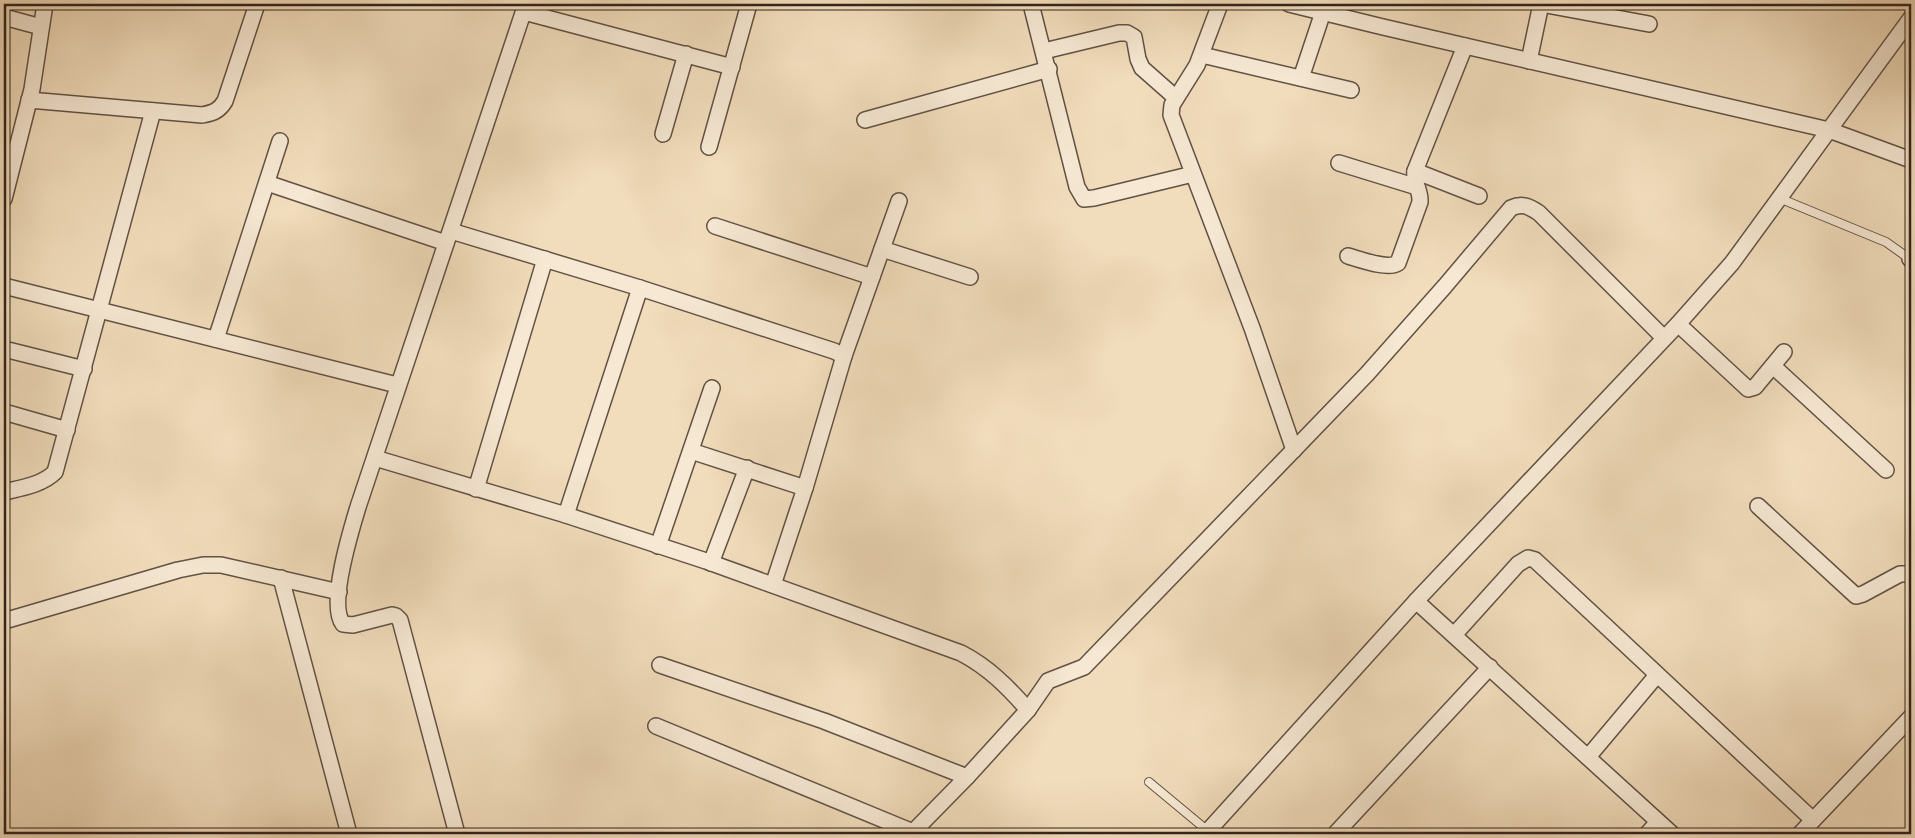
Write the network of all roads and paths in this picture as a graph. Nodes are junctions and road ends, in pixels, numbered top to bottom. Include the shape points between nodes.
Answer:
1 (45, 4) edge
2 (257, 4) edge
3 (749, 4) edge
4 (1031, 4) edge
5 (1220, 4) edge
6 (1289, 4) edge
7 (1541, 4) edge
8 (525, 8) edge
9 (1323, 12) junction
10 (4, 17) edge
11 (1911, 18) edge
12 (1649, 24) dead end
13 (41, 27) junction
14 (1466, 46) junction
15 (1044, 52) junction
16 (686, 54) junction
17 (1202, 54) junction
18 (1529, 61) junction
19 (732, 66) junction
20 (1049, 69) junction
21 (1301, 78) junction
22 (1351, 90) dead end
23 (1176, 98) junction
24 (29, 100) junction
25 (153, 111) junction
26 (864, 120) dead end
27 (1829, 130) junction
28 (663, 134) dead end
29 (280, 141) dead end
30 (709, 147) dead end
31 (1911, 160) edge
32 (1339, 163) dead end
33 (1415, 171) junction
34 (1193, 174) junction
35 (267, 183) junction
36 (1417, 187) junction
37 (1479, 196) dead end
38 (1779, 198) junction
39 (4, 199) edge
40 (899, 201) dead end
41 (715, 226) dead end
42 (448, 237) junction
43 (882, 249) junction
44 (1348, 256) dead end
45 (545, 259) junction
46 (1911, 259) edge
47 (872, 277) junction
48 (970, 277) dead end
49 (4, 286) edge
50 (640, 288) junction
51 (99, 310) junction
52 (1678, 324) junction
53 (1664, 338) junction
54 (216, 339) junction
55 (4, 349) edge
56 (1784, 352) dead end
57 (844, 356) junction
58 (1772, 366) junction
59 (84, 369) junction
60 (397, 385) junction
61 (712, 388) dead end
62 (4, 412) edge
63 (67, 430) junction
64 (1294, 450) junction
65 (691, 451) junction
66 (375, 458) junction
67 (746, 468) junction
68 (1886, 470) dead end
69 (805, 488) junction
70 (476, 489) junction
71 (4, 492) edge
72 (1758, 506) dead end
73 (566, 516) junction
74 (658, 546) junction
75 (711, 563) junction
76 (1911, 574) edge
77 (281, 578) junction
78 (773, 585) junction
79 (338, 592) junction
80 (1416, 601) junction
81 (4, 621) edge
82 (1454, 635) junction
83 (660, 665) dead end
84 (1490, 667) junction
85 (1657, 675) junction
86 (1028, 710) junction
87 (1911, 717) edge
88 (656, 726) dead end
89 (1588, 758) junction
90 (967, 777) junction
91 (1149, 782) dead end
92 (1813, 820) junction
93 (1658, 822) junction
94 (912, 833) edge
95 (1208, 833) edge
96 (349, 834) edge
97 (457, 834) edge
98 (1335, 834) edge
99 (1647, 834) edge
100 (1672, 834) edge
101 (1800, 834) edge

1 - 13 street
2 - 25 street via 220,108 202,115
3 - 19 street
4 - 15 street
5 - 17 street
6 - 9 street
7 - 12 street
7 - 18 street
8 - 16 street
8 - 42 street
9 - 14 street
9 - 21 street
10 - 13 street
11 - 27 street
13 - 24 street
14 - 18 street
14 - 33 street
15 - 20 street
15 - 23 street via 1127,33 1134,38 1142,68
16 - 19 street
16 - 28 street
17 - 21 street
17 - 23 street
18 - 27 street
19 - 30 street
20 - 26 street
20 - 34 street via 1077,187 1084,198
21 - 22 street
23 - 34 street via 1171,115
24 - 25 street
24 - 39 street
25 - 51 street
27 - 31 street
27 - 38 street
29 - 35 street
32 - 36 street
33 - 36 street
33 - 37 street
34 - 64 street
35 - 42 street
35 - 54 street
36 - 44 street via 1420,202 1398,263 1388,266
38 - 46 lane via 1886,242
38 - 52 street via 1732,264
40 - 43 street
41 - 47 street
42 - 45 street
42 - 60 street
43 - 47 street
43 - 48 street
45 - 50 street
45 - 70 street
47 - 57 street
49 - 51 street
50 - 57 street
50 - 73 street
51 - 54 street
51 - 59 street
52 - 53 street
52 - 58 street via 1748,389 1755,387
53 - 64 street via 1539,213 1518,205 1506,213 1367,374
53 - 80 street
54 - 60 street
55 - 59 street
56 - 58 street
57 - 69 street
58 - 68 street
59 - 63 street
60 - 66 street
61 - 65 street
62 - 63 street
63 - 71 street via 58,465 50,477
64 - 86 street via 1084,667 1048,681
65 - 67 street
65 - 74 street
66 - 70 street
66 - 79 street via 345,550
67 - 69 street
67 - 75 street
69 - 78 street
70 - 73 street
72 - 76 street via 1856,596 1900,574
73 - 74 street
74 - 75 street
75 - 78 street
77 - 79 street
77 - 81 street via 229,566 203,565
77 - 96 street
78 - 86 street via 961,653 987,668
79 - 97 street via 337,613 343,624 353,625 388,616 396,616 400,620
80 - 82 street
80 - 95 street
82 - 84 street
82 - 85 street via 1518,564 1528,558 1539,563
83 - 90 street via 824,722
84 - 89 street
84 - 98 street
85 - 89 street
85 - 92 street
86 - 90 street
87 - 92 street
88 - 94 street
89 - 93 street
90 - 94 street
91 - 95 lane
92 - 101 street
93 - 99 street
93 - 100 street

